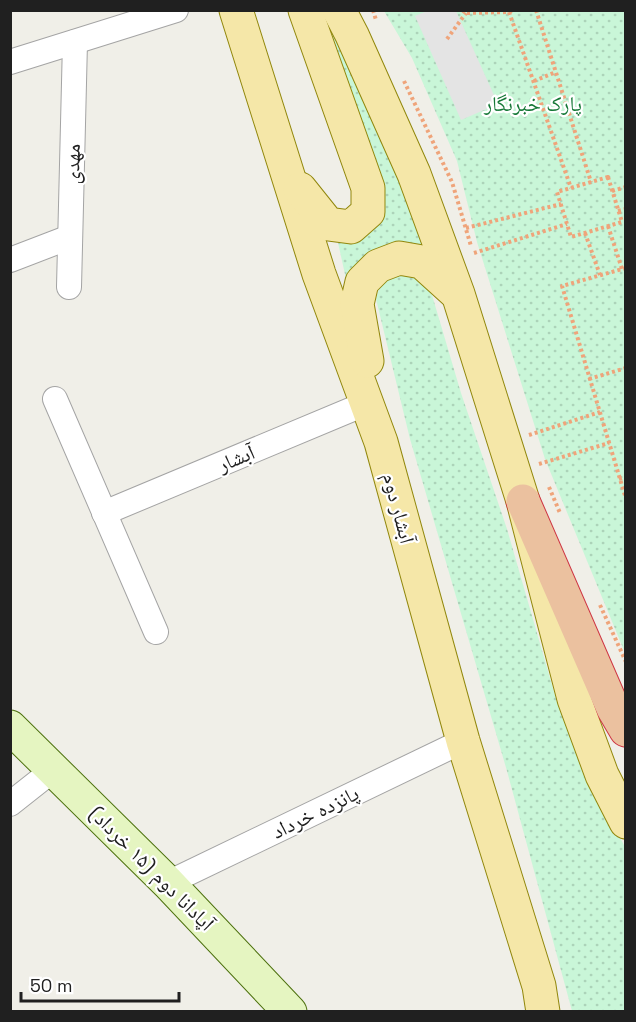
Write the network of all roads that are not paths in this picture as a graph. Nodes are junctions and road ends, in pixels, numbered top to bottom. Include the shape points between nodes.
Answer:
1 (176, 10) edge
2 (236, 10) edge
3 (305, 10) edge
4 (339, 10) edge
5 (75, 42) junction
6 (12, 57) edge
7 (288, 174) junction
8 (70, 237) junction
9 (10, 260) edge
10 (69, 286) dead end
11 (458, 294) junction
12 (55, 399) dead end
13 (367, 403) junction
14 (381, 442) junction
15 (523, 501) junction
16 (104, 513) junction
17 (156, 632) dead end
18 (10, 727) edge
19 (626, 730) edge
20 (463, 741) junction
21 (53, 770) junction
22 (10, 804) edge
23 (626, 822) edge
24 (168, 883) junction
25 (290, 1011) edge
26 (543, 1011) edge

1 - 5 street
2 - 7 main road, آبشار دوم
3 - 7 main road via 368,188 368,212 351,226 328,224
4 - 11 main road via 414,174
5 - 6 street
5 - 8 street, مهدی
7 - 13 main road, آبشار دوم via 319,274
8 - 9 street
8 - 10 street, مهدی
11 - 14 main road via 422,262 399,258 378,266 362,282 357,304
11 - 15 main road
12 - 16 street
13 - 14 main road, آبشار دوم
13 - 16 street, آبشار
14 - 20 main road, آبشار دوم
15 - 19 highway
15 - 23 main road via 574,699 602,776
16 - 17 street
18 - 21 main road, آپادانا دوم (۱۵ خرداد)
20 - 24 street, پانزده خرداد
20 - 26 main road, آبشار دوم via 539,986
21 - 22 street
21 - 24 main road, آپادانا دوم (۱۵ خرداد)
24 - 25 main road, آپادانا دوم (۱۵ خرداد)

